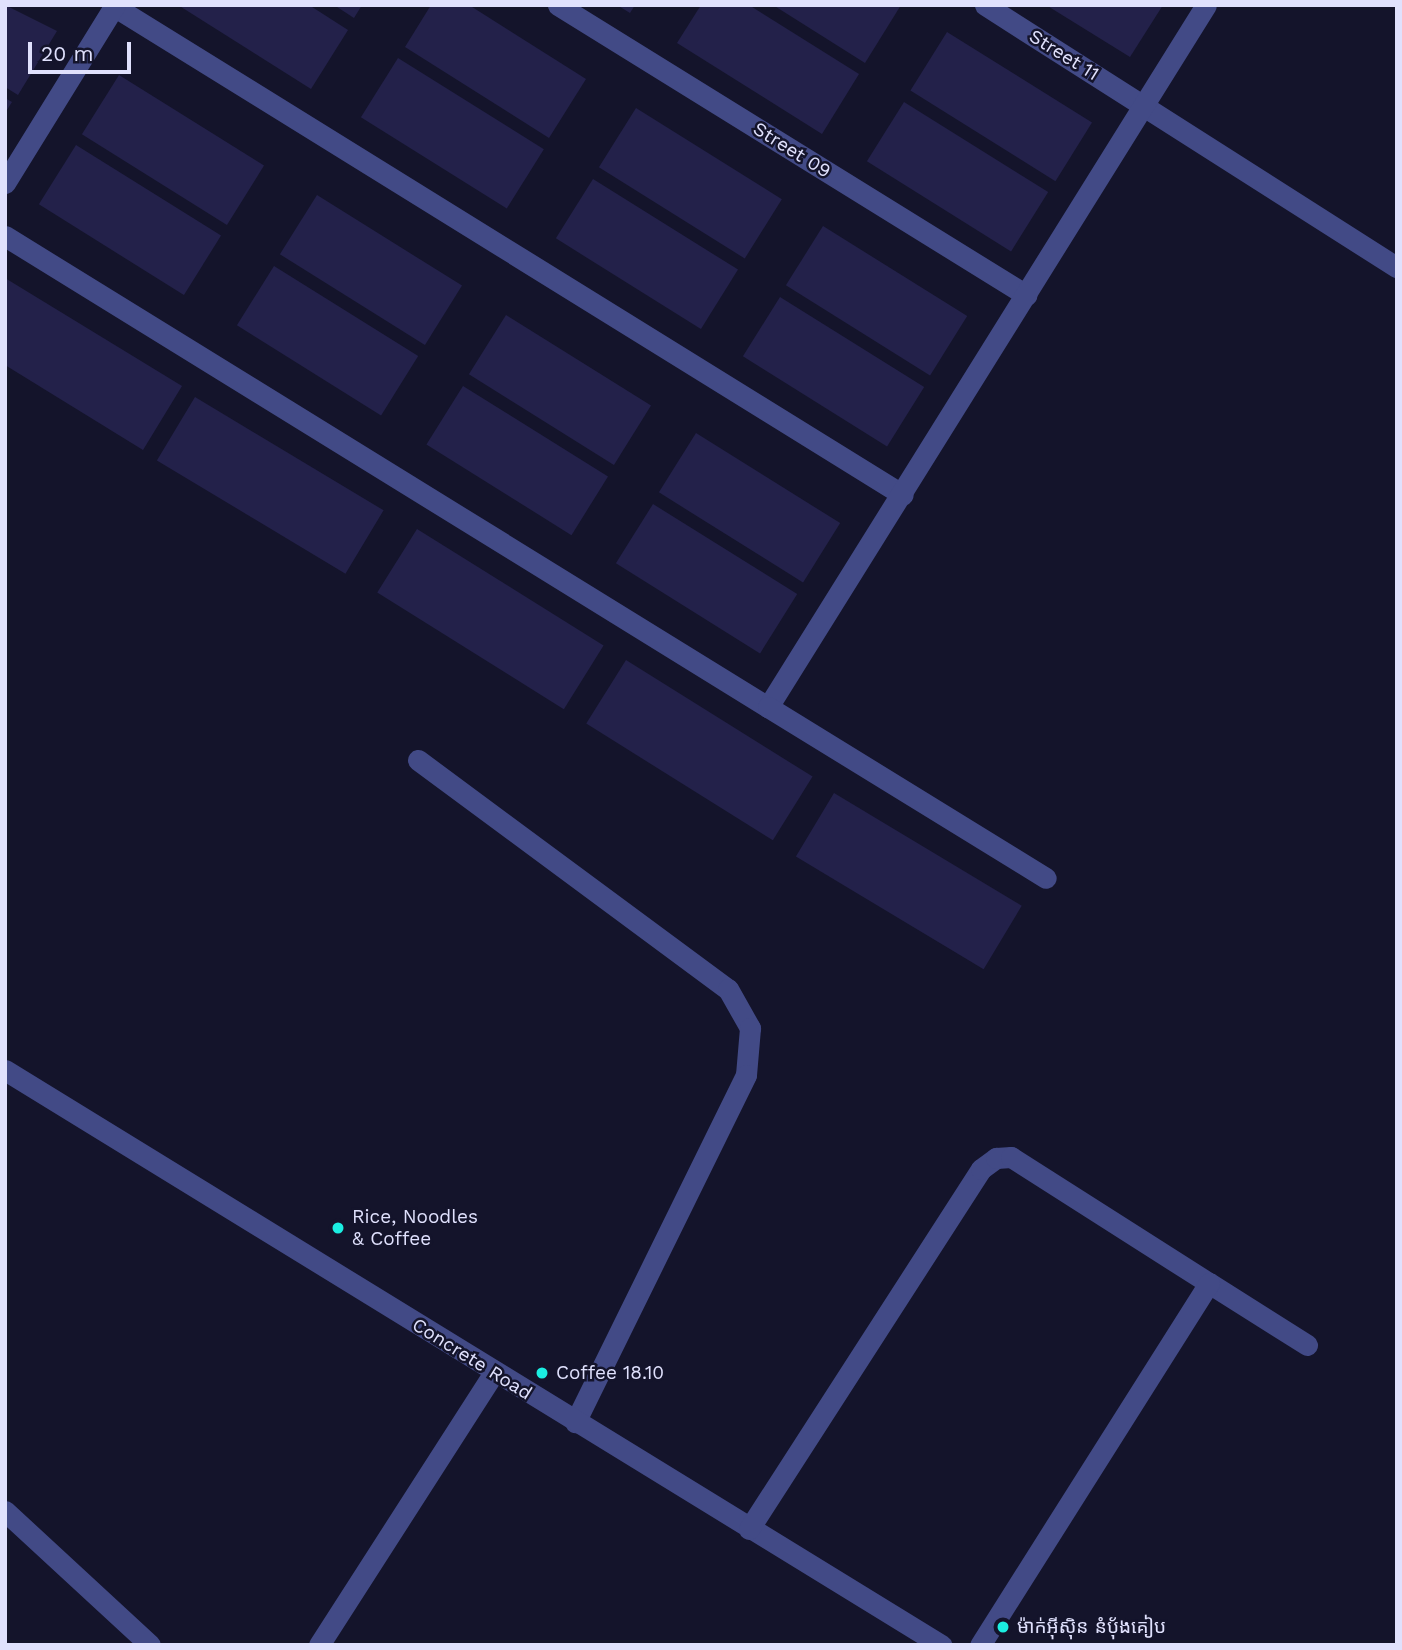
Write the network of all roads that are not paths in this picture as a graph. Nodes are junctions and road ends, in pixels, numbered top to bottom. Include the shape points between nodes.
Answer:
1 (558, 5) edge
2 (985, 5) edge
3 (1206, 5) edge
4 (114, 6) edge
5 (1144, 104) junction
6 (5, 183) edge
7 (5, 236) edge
8 (1397, 267) edge
9 (1026, 295) junction
10 (903, 495) junction
11 (768, 707) junction
12 (418, 760) dead end
13 (1046, 878) dead end
14 (5, 1070) edge
15 (1209, 1283) junction
16 (1307, 1345) dead end
17 (494, 1372) junction
18 (575, 1422) junction
19 (5, 1511) edge
20 (749, 1529) junction
21 (150, 1645) edge
22 (319, 1645) edge
23 (941, 1645) edge
24 (980, 1645) edge

1 - 9 street, Street 09
2 - 5 street, Street 11
3 - 5 street
4 - 6 street
4 - 10 street
5 - 8 street, Street 11
5 - 9 street
7 - 11 street
9 - 10 street
10 - 11 street
11 - 13 street
12 - 18 street via 728,989 750,1028 746,1075
14 - 17 street, Concrete Road
15 - 16 street
15 - 20 street via 1011,1157 996,1158 981,1169
15 - 24 street
17 - 18 street, Concrete Road
17 - 22 street
18 - 20 street, Concrete Road
19 - 21 street
20 - 23 street, Concrete Road

